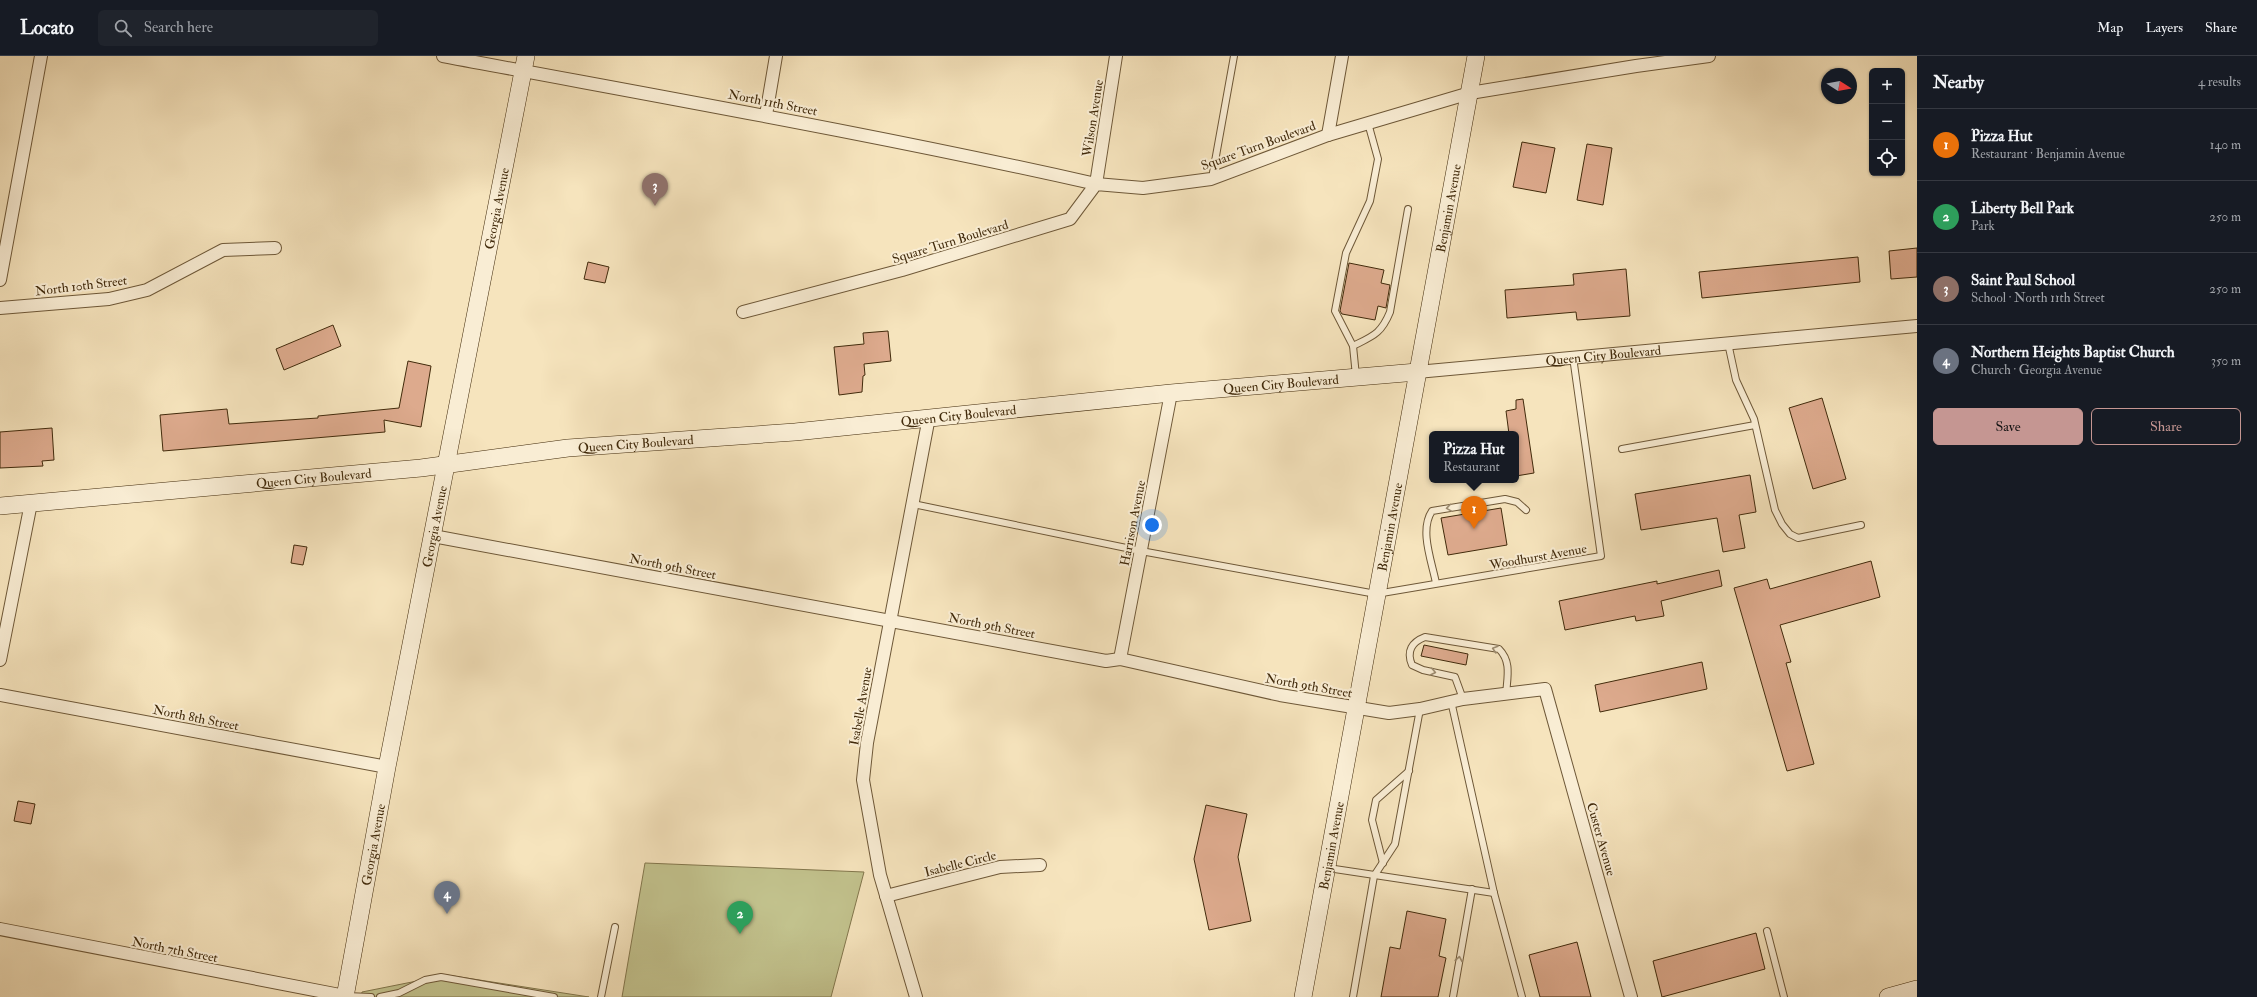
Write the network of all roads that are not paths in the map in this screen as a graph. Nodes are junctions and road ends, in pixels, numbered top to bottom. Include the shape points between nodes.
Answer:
1 (41, 56) edge
2 (443, 56) edge
3 (776, 56) edge
4 (1116, 56) edge
5 (1234, 56) edge
6 (1342, 56) edge
7 (1476, 56) edge
8 (1709, 56) edge
9 (525, 64) edge
10 (1470, 93) junction
11 (766, 115) junction
12 (1368, 123) junction
13 (1328, 135) junction
14 (1211, 179) junction
15 (1096, 184) junction
16 (1408, 209) dead end
17 (275, 248) dead end
18 (0, 280) edge
19 (0, 308) edge
20 (743, 312) dead end
21 (1917, 326) edge
22 (1728, 343) junction
23 (1353, 346) junction
24 (1573, 357) junction
25 (1417, 372) junction
26 (1356, 376) junction
27 (1171, 393) junction
28 (930, 417) junction
29 (1755, 425) junction
30 (1622, 449) dead end
31 (447, 464) junction
32 (31, 503) junction
33 (913, 504) junction
34 (0, 506) edge
35 (1526, 510) dead end
36 (1861, 525) dead end
37 (433, 536) junction
38 (1141, 551) junction
39 (1436, 584) junction
40 (1376, 594) junction
41 (890, 621) junction
42 (1120, 659) junction
43 (0, 660) edge
44 (1545, 689) joint
45 (0, 695) edge
46 (1506, 695) junction
47 (1463, 699) junction
48 (1451, 701) junction
49 (1357, 708) junction
50 (1420, 709) junction
51 (387, 767) junction
52 (1409, 771) junction
53 (1383, 863) junction
54 (1040, 865) dead end
55 (1327, 867) junction
56 (1374, 876) junction
57 (1472, 889) junction
58 (1494, 893) junction
59 (886, 896) junction
60 (615, 927) dead end
61 (0, 930) edge
62 (1767, 930) dead end
63 (1917, 989) edge
64 (345, 996) edge
65 (371, 997) edge
66 (380, 997) edge
67 (554, 997) edge
68 (601, 997) edge
69 (916, 997) edge
70 (1303, 997) edge
71 (1352, 997) edge
72 (1453, 997) edge
73 (1522, 997) edge
74 (1632, 997) edge
75 (1784, 997) edge
76 (1888, 997) edge

1 - 18 street
2 - 9 street, North 11th Street
3 - 11 street
4 - 15 street, Wilson Avenue
5 - 14 lane
6 - 13 street
7 - 10 street, Benjamin Avenue
8 - 10 street, Square Turn Boulevard
9 - 11 street, North 11th Street
9 - 31 street, Georgia Avenue
10 - 12 street, Square Turn Boulevard
10 - 25 street, Benjamin Avenue
11 - 15 street, North 11th Street
12 - 13 street, Square Turn Boulevard
12 - 23 lane via 1378,159 1370,201 1346,253 1335,311
13 - 14 street, Square Turn Boulevard
14 - 15 street, Square Turn Boulevard via 1143,188
15 - 20 street, Square Turn Boulevard via 1070,219 902,270
16 - 23 lane via 1387,320 1376,335
17 - 19 street, North 10th Street via 223,250 139,292 109,298
21 - 22 street, Queen City Boulevard
22 - 24 street, Queen City Boulevard
22 - 29 lane via 1736,380
23 - 26 lane
24 - 25 street, Queen City Boulevard
24 - 39 lane, Woodhurst Avenue via 1601,556
25 - 26 street, Queen City Boulevard
25 - 40 street, Benjamin Avenue
26 - 27 street, Queen City Boulevard
27 - 28 street, Queen City Boulevard
27 - 38 street, Harrison Avenue
28 - 31 street, Queen City Boulevard via 795,432 568,448
28 - 33 street, Isabelle Avenue
29 - 30 lane
29 - 36 lane via 1775,510 1790,534 1798,538
31 - 32 street, Queen City Boulevard
31 - 37 street, Georgia Avenue
32 - 34 street, Queen City Boulevard
32 - 43 street
33 - 38 lane, Woodhurst Avenue
33 - 41 street, Isabelle Avenue
35 -> 39 lane via 1517,502 1505,499 1432,511 1426,527
37 - 41 street, North 9th Street
37 - 51 street, Georgia Avenue
38 - 40 lane, Woodhurst Avenue
38 - 42 street, Harrison Avenue
39 - 40 lane, Woodhurst Avenue
40 - 49 street, Benjamin Avenue
41 - 42 street, North 9th Street via 1106,661
41 - 59 street, Isabelle Avenue via 867,743 863,780
42 - 49 street, North 9th Street via 1280,695
44 - 46 street, North 9th Street
44 - 74 street, Custer Avenue
45 - 51 street, North 8th Street
46 - 47 street, North 9th Street
46 -> 47 lane via 1508,666 1506,656 1499,649 1425,637 1415,641 1410,648 1409,657 1412,665 1455,677
47 - 48 street, North 9th Street
48 - 50 street, North 9th Street
48 - 58 lane
49 - 50 street, North 9th Street via 1389,713
49 - 55 street, Benjamin Avenue
50 - 52 lane
51 - 64 street, Georgia Avenue
52 - 53 lane via 1396,844
52 - 53 lane via 1376,800 1372,820
53 - 56 lane
54 - 59 street, Isabelle Circle via 1000,867
55 - 56 lane
55 - 70 street, Benjamin Avenue
56 - 57 lane
56 - 71 lane
57 - 58 lane
72 -> 57 lane
58 - 73 lane
59 - 69 street, Isabelle Avenue
60 - 68 lane
61 - 64 street, North 7th Street
62 - 75 lane
63 - 76 street
64 - 65 lane
66 - 67 lane via 399,993 425,980 441,978

